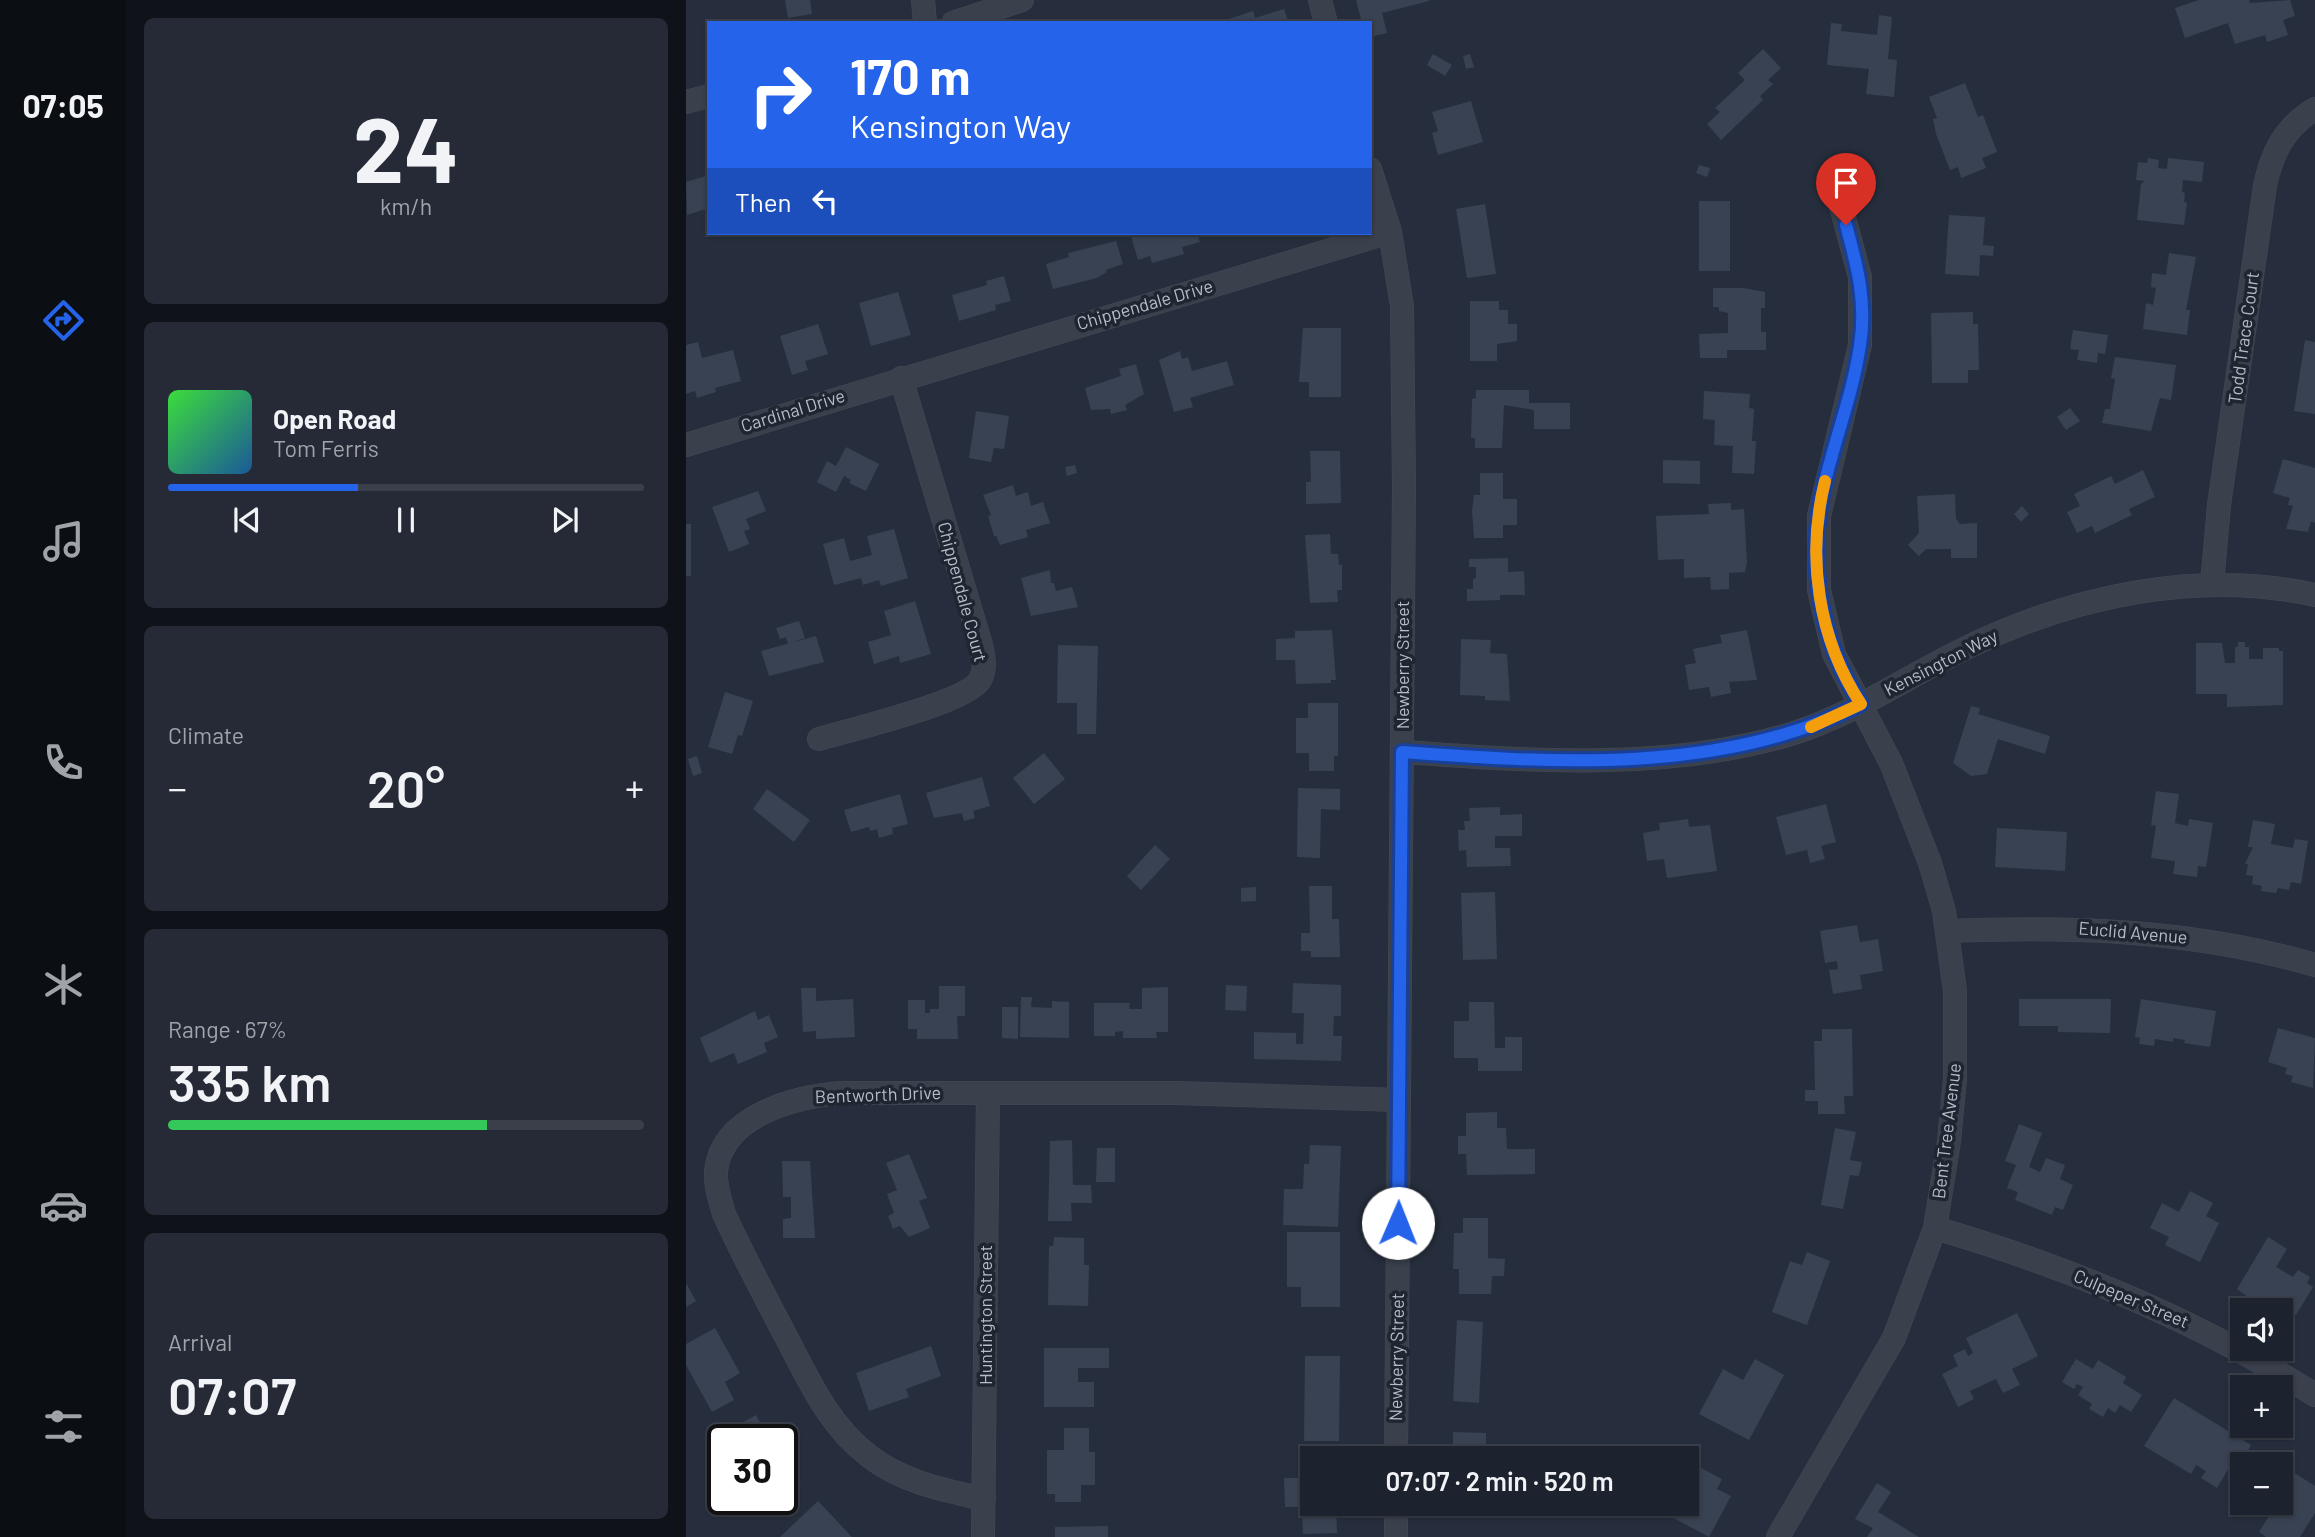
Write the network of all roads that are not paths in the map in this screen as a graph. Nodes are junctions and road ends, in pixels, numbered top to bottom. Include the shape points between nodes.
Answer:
1 (923, 0) edge
2 (1022, 0) edge
3 (1320, 0) edge
4 (926, 21) edge
5 (959, 21) edge
6 (1325, 21) edge
7 (707, 97) edge
8 (686, 102) edge
9 (2315, 109) edge
10 (1372, 175) edge
11 (1839, 199) dead end
12 (1390, 232) junction
13 (901, 378) junction
14 (686, 445) edge
15 (2212, 584) junction
16 (2315, 595) edge
17 (1861, 704) junction
18 (819, 739) dead end
19 (1402, 752) junction
20 (1948, 932) junction
21 (2315, 965) edge
22 (988, 1093) junction
23 (1399, 1100) junction
24 (1935, 1228) junction
25 (2315, 1395) edge
26 (1396, 1446) edge
27 (984, 1499) junction
28 (1396, 1516) edge
29 (983, 1537) edge
30 (1396, 1537) edge
31 (1778, 1537) edge

1 - 4 street
2 - 5 street
3 - 6 street
7 - 8 street
9 - 15 street, Todd Trace Court via 2285,134 2265,186
10 - 12 street, Newberry Street
11 - 17 street, Bent Tree Avenue via 1860,277 1860,345 1823,490 1817,565 1834,654
12 - 13 street, Chippendale Drive
12 - 19 street, Newberry Street via 1402,306
13 - 14 street, Cardinal Drive
13 - 18 street, Chippendale Court via 979,638 984,671 978,683 958,697
15 - 16 street, Kensington Way via 2259,585
15 - 17 street, Kensington Way via 2135,593 2046,614 1966,648
17 - 19 street, Kensington Way via 1793,734 1697,753 1559,759
17 - 20 street, Bent Tree Avenue via 1914,819
19 - 23 street, Newberry Street
20 - 21 street, Euclid Avenue via 2043,927 2127,931 2242,946
20 - 24 street, Bent Tree Avenue via 1955,991 1955,1069
22 - 23 street, Bentworth Drive
22 - 27 street, Huntington Street
22 - 27 street, Bentworth Drive via 840,1093 791,1101 733,1135 721,1152 716,1171 718,1192 734,1235 835,1423 890,1470 939,1489
23 - 26 street, Newberry Street
24 - 25 street, Culpeper Street via 2008,1250 2155,1307
24 - 31 street, Bent Tree Avenue via 1894,1338
27 - 29 street, Huntington Street
28 - 30 street

